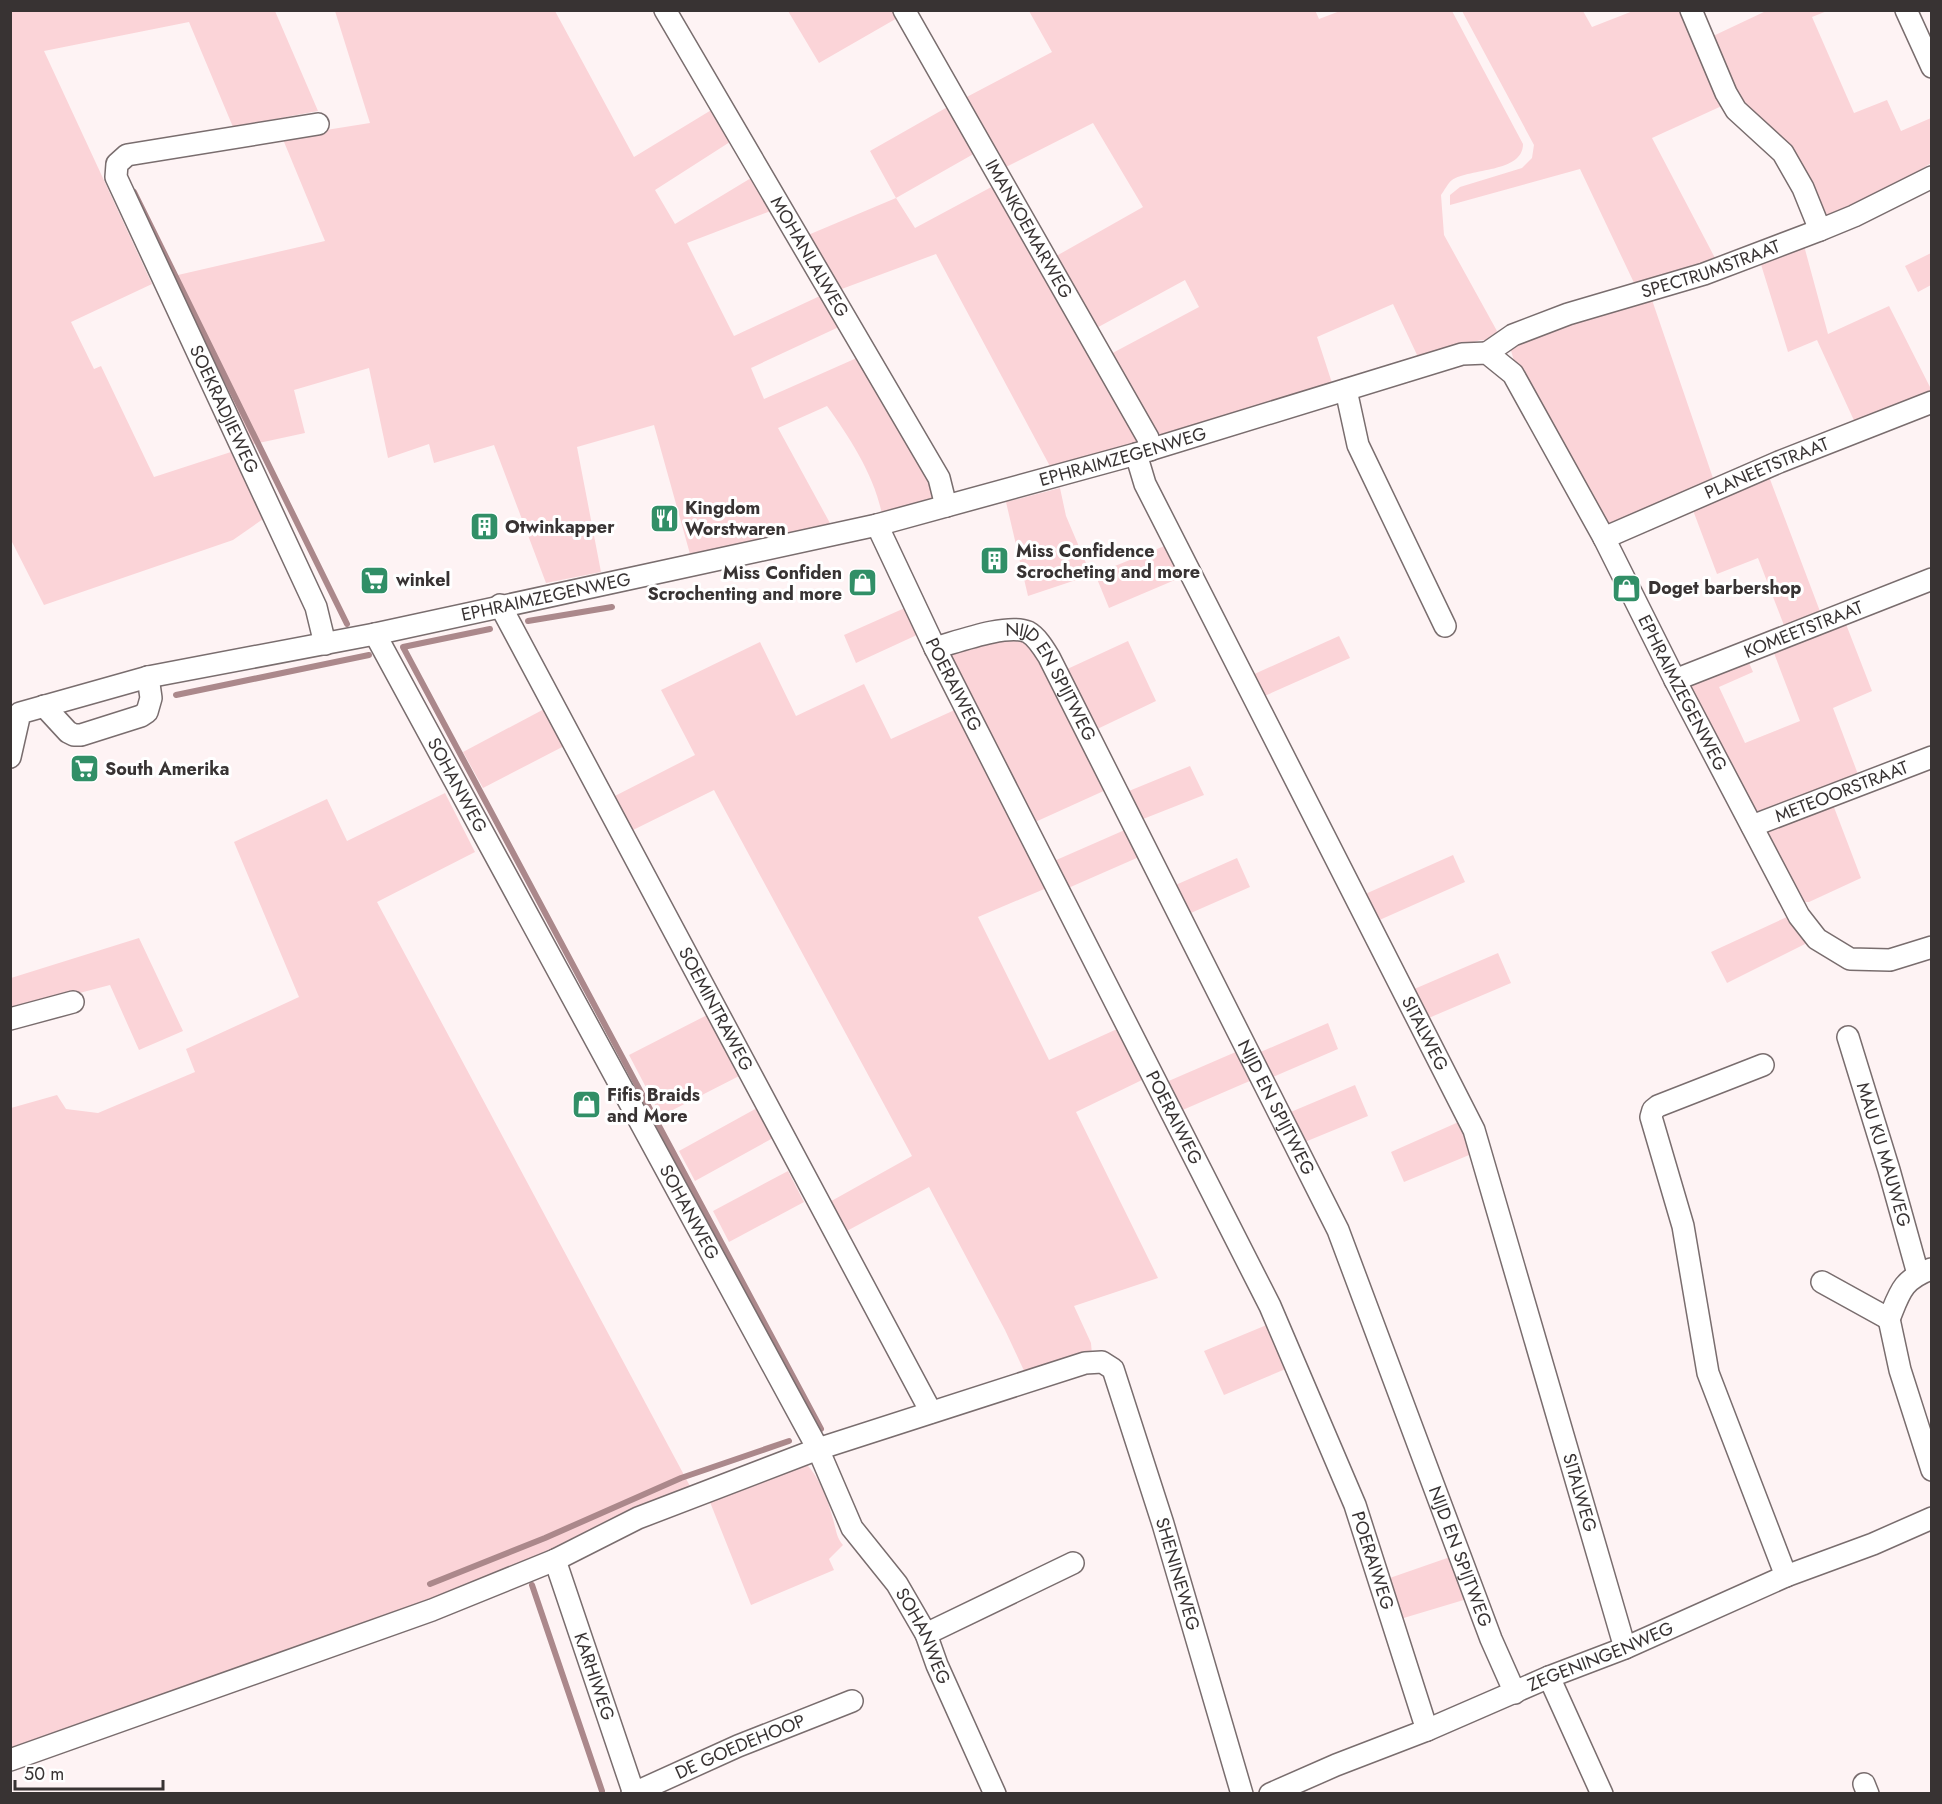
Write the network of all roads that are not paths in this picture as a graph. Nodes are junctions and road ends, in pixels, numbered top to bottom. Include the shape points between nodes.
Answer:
1 (665, 10) edge
2 (904, 10) edge
3 (1691, 10) edge
4 (1906, 10) edge
5 (1932, 67) edge
6 (318, 124) dead end
7 (1932, 177) edge
8 (1820, 230) junction
9 (1487, 353) junction
10 (1346, 390) junction
11 (1932, 402) edge
12 (1143, 452) junction
13 (946, 506) junction
14 (877, 525) junction
15 (1604, 538) junction
16 (1932, 579) edge
17 (500, 605) junction
18 (1445, 626) dead end
19 (375, 634) junction
20 (325, 644) junction
21 (935, 648) junction
22 (148, 676) junction
23 (1675, 680) junction
24 (44, 706) junction
25 (15, 708) edge
26 (10, 757) edge
27 (1932, 757) edge
28 (1752, 826) junction
29 (1932, 947) edge
30 (73, 1002) dead end
31 (10, 1019) edge
32 (1848, 1037) dead end
33 (1763, 1065) dead end
34 (1925, 1271) edge
35 (1822, 1282) dead end
36 (1889, 1319) junction
37 (931, 1412) junction
38 (818, 1449) junction
39 (1932, 1470) edge
40 (1932, 1518) edge
41 (555, 1560) junction
42 (1073, 1563) dead end
43 (1786, 1576) junction
44 (926, 1634) junction
45 (1625, 1648) junction
46 (1550, 1677) junction
47 (1515, 1693) junction
48 (852, 1701) dead end
49 (1427, 1730) junction
50 (10, 1760) edge
51 (633, 1793) edge
52 (995, 1794) edge
53 (1242, 1794) edge
54 (1270, 1794) edge
55 (1602, 1794) edge

1 - 13 street, MOHANLALWEG via 939,478
2 - 12 street, IMANKOEMARWEG via 1148,438
3 - 8 street via 1726,93 1736,110 1783,153
4 - 5 street
6 - 20 street, SOEKRADJIEWEG via 128,155 117,164 116,177 316,607
7 - 8 street, SPECTRUMSTRAAT
8 - 9 street, SPECTRUMSTRAAT via 1704,274 1568,314 1513,335
9 - 10 street, EPHRAIMZEGENWEG via 1462,354
9 - 15 street, EPHRAIMZEGENWEG via 1513,374
10 - 12 street, EPHRAIMZEGENWEG
10 - 18 street via 1358,445
11 - 15 street, PLANEETSTRAAT via 1779,462
12 - 13 street, EPHRAIMZEGENWEG
12 - 45 street, SITALWEG via 1145,484 1474,1130
13 - 14 street, EPHRAIMZEGENWEG
14 - 17 street, EPHRAIMZEGENWEG
14 - 21 street, POERAIWEG
15 - 23 street, EPHRAIMZEGENWEG
16 - 23 street, KOMEETSTRAAT
17 - 19 street, EPHRAIMZEGENWEG
17 - 37 street, SOEMINTRAWEG
19 - 20 street, EPHRAIMZEGENWEG
19 - 38 street, SOHANWEG
20 - 22 street, EPHRAIMZEGENWEG
21 - 47 street, NIJD EN SPIJTWEG via 1016,630 1028,632 1049,657 1338,1230 1486,1628
21 - 49 street, POERAIWEG via 1270,1306 1355,1505
22 - 24 street, EPHRAIMZEGENWEG
22 - 24 street via 152,698 147,712 81,735 68,732
23 - 28 street, EPHRAIMZEGENWEG
24 - 25 street, EPHRAIMZEGENWEG
25 - 26 street, EPHRAIMZEGENWEG
27 - 28 street, METEOORSTRAAT
28 - 29 street, EPHRAIMZEGENWEG via 1799,916 1817,939 1850,959 1869,961 1890,960
30 - 31 street
32 - 34 street, MAU KU MAUWEG
33 - 43 street via 1658,1106 1651,1117 1683,1226 1708,1373
34 - 36 street via 1902,1288
35 - 36 street
36 - 39 street via 1900,1370
37 - 38 street
37 - 53 street, SHENINEWEG via 1085,1363 1102,1362 1113,1369
38 - 41 street via 638,1518
38 - 44 street, SOHANWEG via 852,1528 897,1584
40 - 43 street, ZEGENINGENWEG
41 - 50 street via 432,1610
41 - 51 street, KARHIWEG
42 - 44 street
43 - 45 street, ZEGENINGENWEG
44 - 52 street, SOHANWEG
45 - 46 street, ZEGENINGENWEG
46 - 47 street, ZEGENINGENWEG
46 - 55 street
47 - 49 street, ZEGENINGENWEG
48 - 51 street, DE GOEDEHOOP
49 - 54 street, ZEGENINGENWEG

